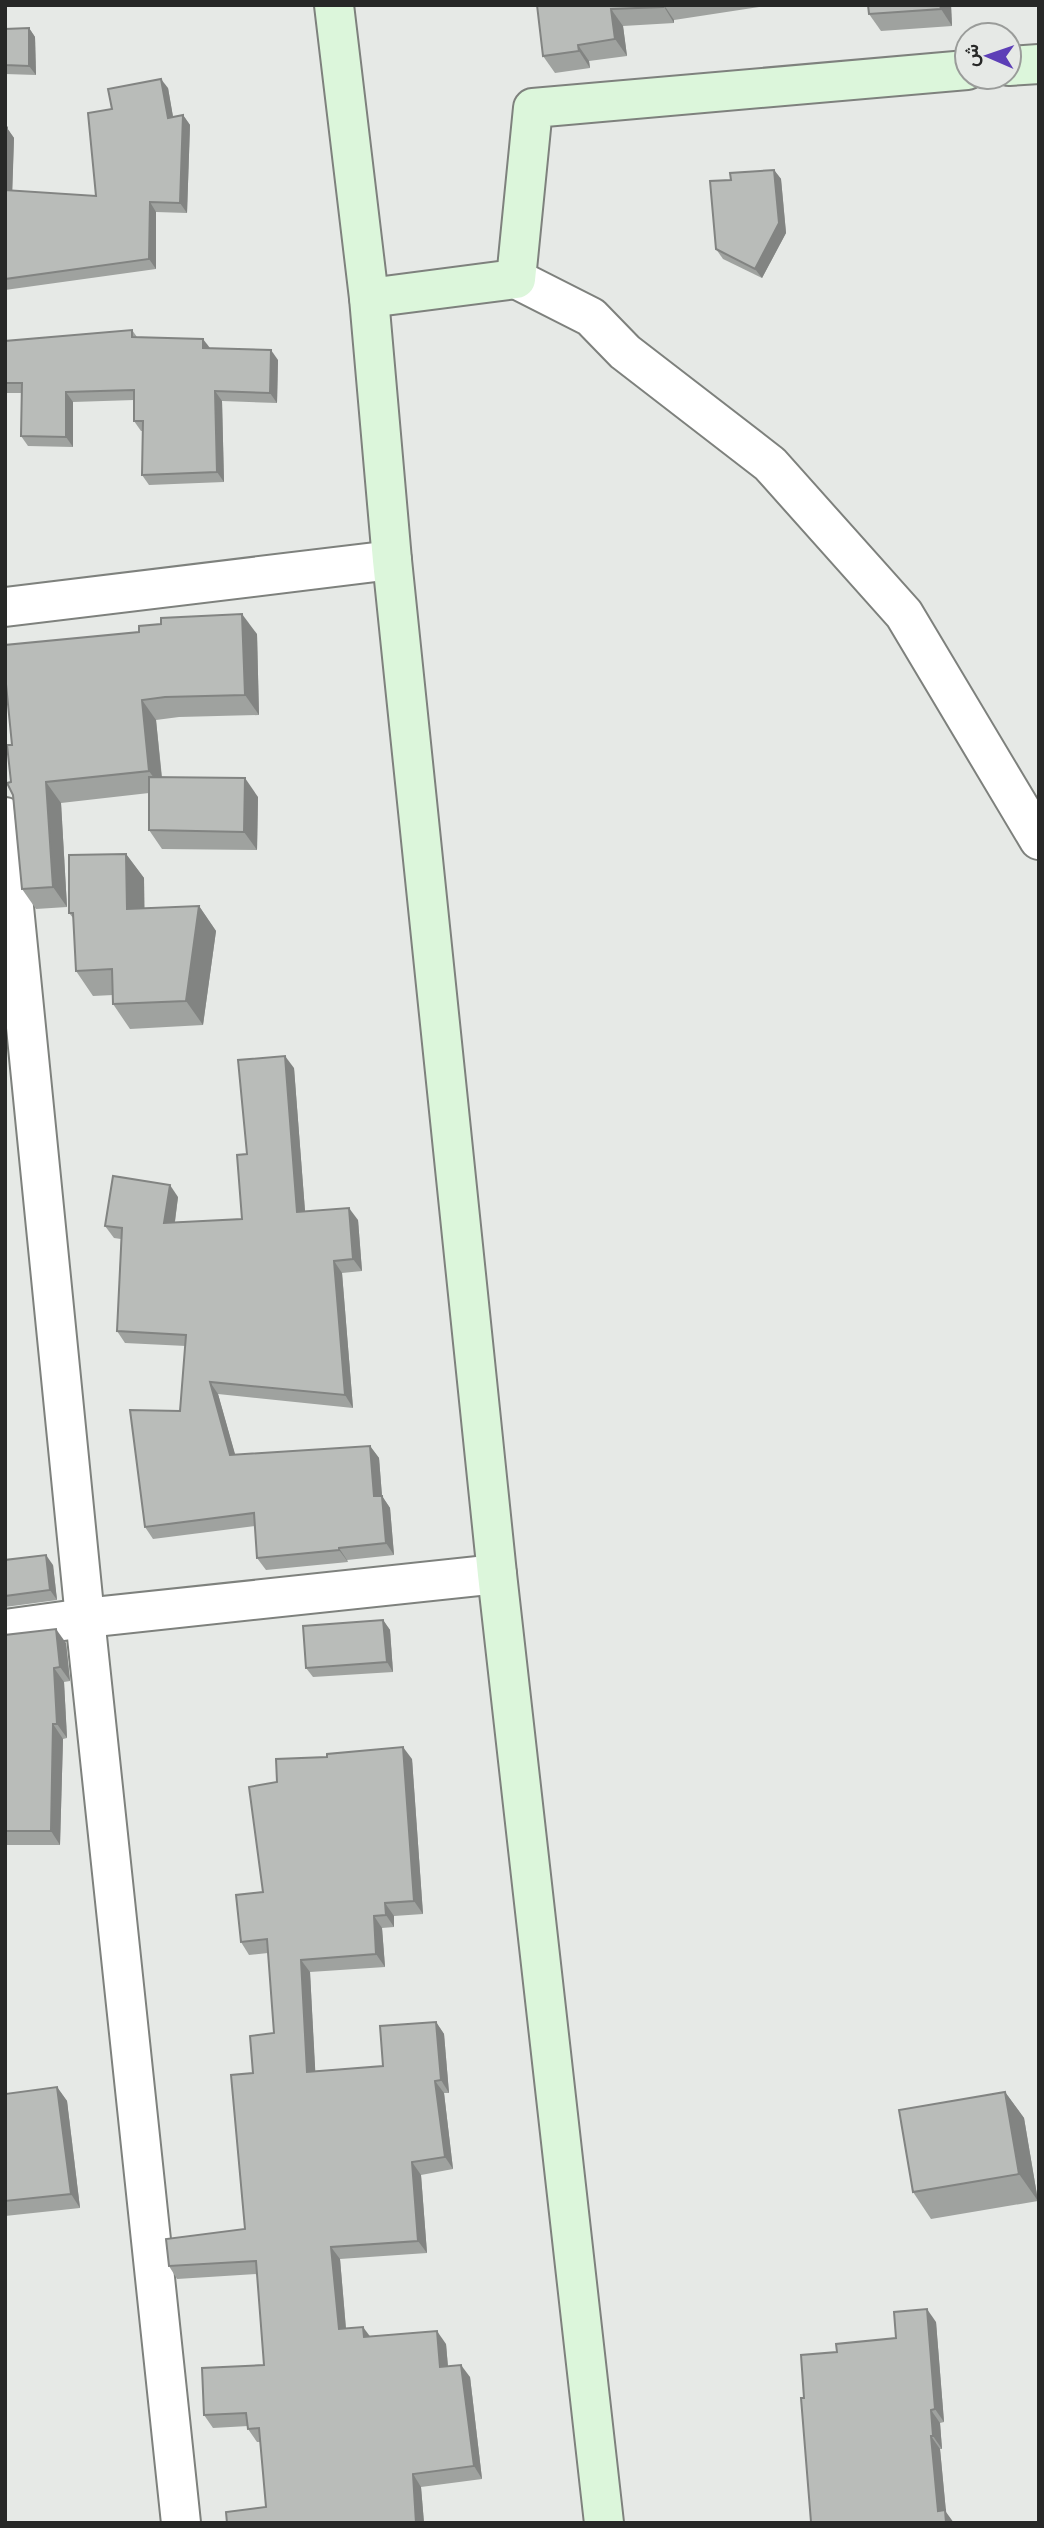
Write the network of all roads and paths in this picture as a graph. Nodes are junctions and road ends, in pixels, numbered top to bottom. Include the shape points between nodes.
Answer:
1 (334, 5) edge
2 (953, 71) edge
3 (516, 279) junction
4 (369, 298) junction
5 (392, 560) junction
6 (5, 607) edge
7 (5, 817) edge
8 (1039, 840) edge
9 (497, 1574) junction
10 (85, 1618) junction
11 (5, 1629) edge
12 (181, 2523) edge
13 (604, 2523) edge

1 - 4 street
2 - 3 street via 533,108
3 - 4 street
3 - 8 street via 591,317 625,352 770,464 904,614
4 - 5 street
5 - 6 street
5 - 9 street
7 - 10 street
9 - 10 street
9 - 13 street
10 - 11 street
10 - 12 street

